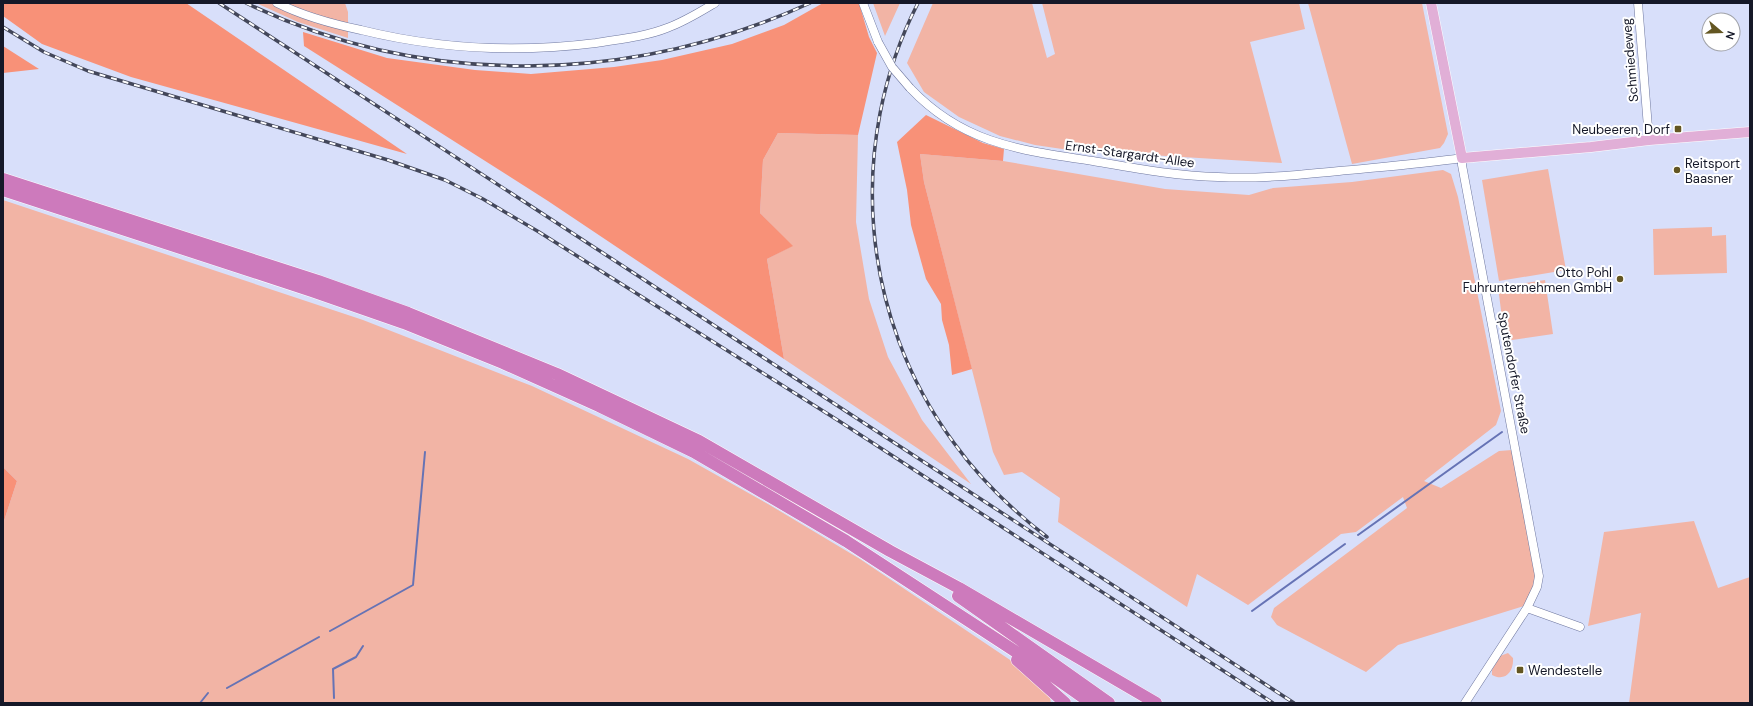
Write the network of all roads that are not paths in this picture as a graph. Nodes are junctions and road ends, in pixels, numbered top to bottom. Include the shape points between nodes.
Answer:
1 (277, 3) edge
2 (715, 3) edge
3 (862, 3) edge
4 (1430, 3) edge
5 (1638, 3) edge
6 (1750, 132) edge
7 (1648, 140) junction
8 (1462, 158) junction
9 (3, 178) edge
10 (3, 190) edge
11 (890, 551) junction
12 (1527, 608) junction
13 (1580, 627) dead end
14 (982, 630) junction
15 (1065, 703) edge
16 (1091, 703) edge
17 (1109, 703) edge
18 (1156, 703) edge
19 (1465, 703) edge

1 - 2 street via 309,16 384,36 433,44 506,48 575,45 643,35 667,28
3 - 8 street, Ernst-Stargardt-Allee, bridge via 878,42 892,67 910,88 928,105 958,126 1001,145 1218,178 1259,178
4 - 8 main road, Sputendorfer Straße
5 - 7 street, Schmiedeweg
6 - 7 main road
7 - 8 main road via 1591,148
8 - 12 street, Sputendorfer Straße via 1539,576
9 - 11 highway via 318,281 509,353 699,441
10 - 14 highway via 319,293 454,342 552,384 694,452 768,494 846,541
11 - 17 highway via 994,620
11 - 18 highway via 959,588
12 - 13 street
12 - 19 street, Sputendorfer Straße
14 - 15 highway
14 - 16 highway

